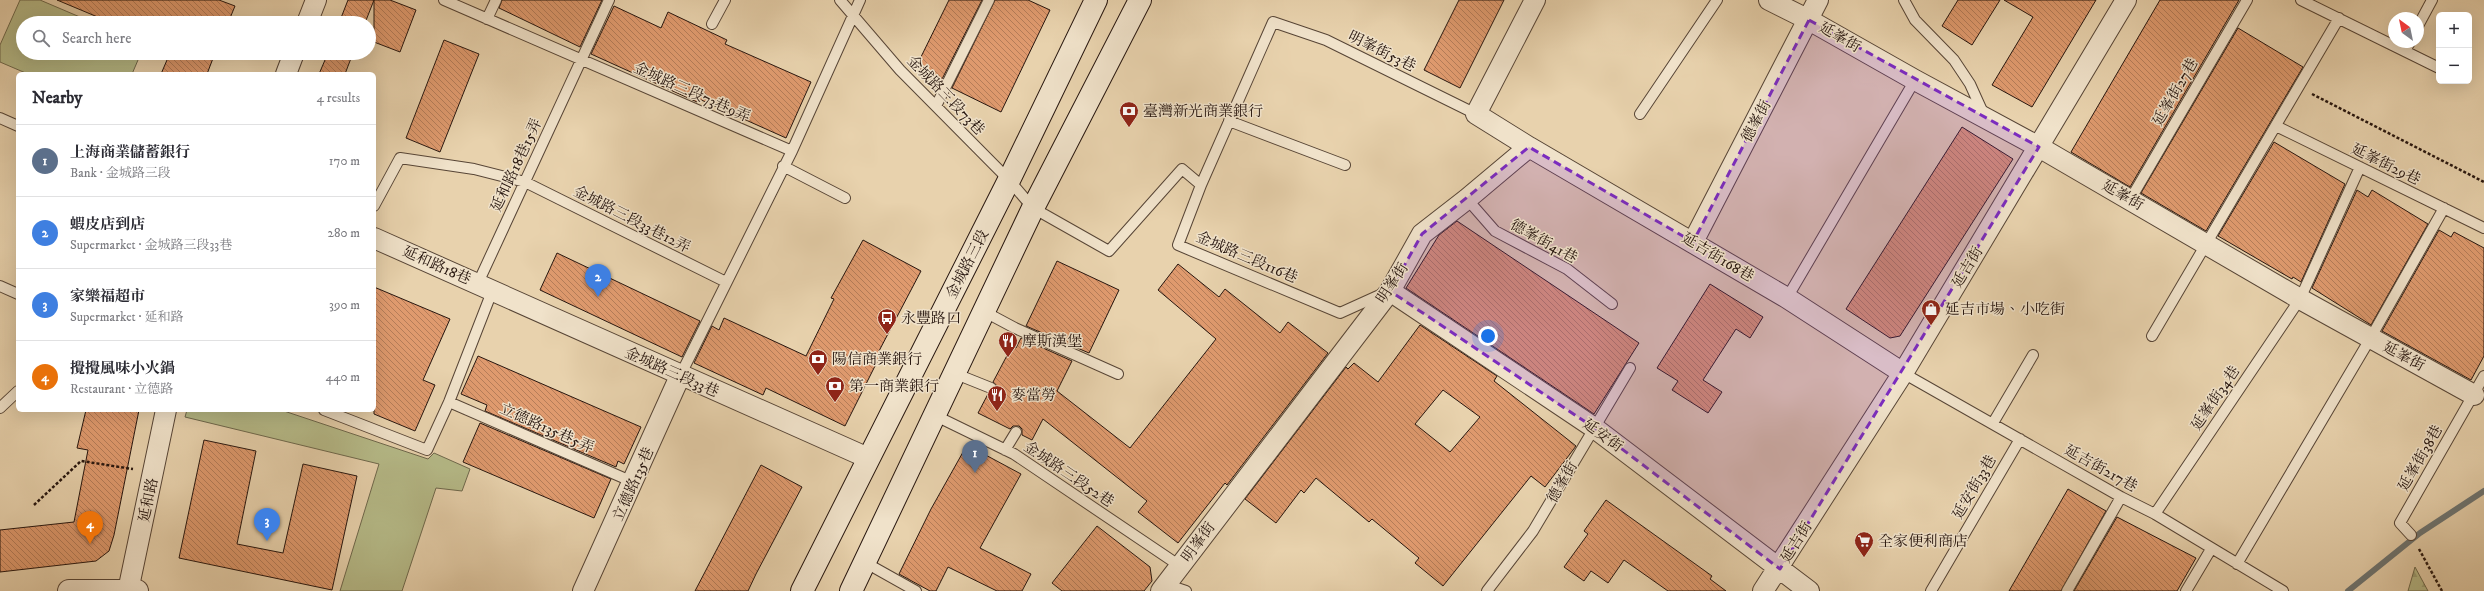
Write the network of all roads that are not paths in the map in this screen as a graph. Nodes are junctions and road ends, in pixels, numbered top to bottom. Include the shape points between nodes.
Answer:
1 (316, 0) edge
2 (444, 0) edge
3 (496, 0) edge
4 (610, 0) edge
5 (725, 0) edge
6 (840, 0) edge
7 (860, 0) edge
8 (989, 0) edge
9 (1096, 0) edge
10 (1140, 0) edge
11 (1535, 0) edge
12 (1717, 0) edge
13 (1769, 0) edge
14 (1818, 0) edge
15 (1904, 0) edge
16 (2126, 0) edge
17 (2247, 0) edge
18 (2301, 0) edge
19 (2432, 0) edge
20 (853, 14) junction
21 (2424, 15) edge
22 (309, 16) edge
23 (2339, 18) junction
24 (487, 19) junction
25 (1809, 20) junction
26 (712, 24) dead end
27 (2388, 38) edge
28 (2410, 48) edge
29 (291, 60) edge
30 (581, 60) junction
31 (2436, 66) edge
32 (287, 72) edge
33 (1915, 80) junction
34 (936, 106) junction
35 (1476, 114) junction
36 (1640, 114) dead end
37 (0, 118) edge
38 (1985, 118) junction
39 (1229, 121) junction
40 (16, 125) edge
41 (2276, 126) junction
42 (1528, 147) junction
43 (2039, 147) junction
44 (792, 151) junction
45 (1345, 164) dead end
46 (783, 166) junction
47 (2360, 167) junction
48 (1009, 180) junction
49 (525, 182) junction
50 (1201, 185) junction
51 (845, 198) dead end
52 (1467, 199) junction
53 (2130, 200) junction
54 (376, 202) edge
55 (1033, 208) junction
56 (2444, 208) junction
57 (2484, 228) edge
58 (376, 239) edge
59 (1693, 242) junction
60 (2208, 244) junction
61 (726, 282) junction
62 (0, 286) edge
63 (485, 286) junction
64 (1390, 290) junction
65 (16, 293) edge
66 (1787, 298) junction
67 (2300, 299) junction
68 (1612, 304) dead end
69 (985, 312) junction
70 (2152, 336) dead end
71 (2370, 339) junction
72 (2033, 356) dead end
73 (1630, 368) dead end
74 (1903, 373) junction
75 (956, 374) junction
76 (1118, 374) dead end
77 (680, 376) junction
78 (2484, 376) edge
79 (991, 388) dead end
80 (16, 393) edge
81 (2474, 395) junction
82 (450, 402) junction
83 (0, 408) edge
84 (166, 412) edge
85 (329, 412) edge
86 (936, 416) junction
87 (1993, 423) junction
88 (1593, 427) junction
89 (1016, 432) dead end
90 (2020, 439) junction
91 (1005, 450) junction
92 (868, 458) junction
93 (633, 482) junction
94 (2121, 497) junction
95 (2155, 514) junction
96 (2411, 534) road end
97 (2211, 549) junction
98 (866, 563) junction
99 (2237, 564) junction
100 (1180, 566) junction
101 (1780, 569) junction
102 (1163, 588) edge
103 (69, 591) edge
104 (131, 591) edge
105 (583, 591) edge
106 (802, 591) edge
107 (851, 591) edge
108 (916, 591) edge
109 (1186, 591) edge
110 (1487, 591) edge
111 (1763, 591) edge
112 (1809, 591) edge
113 (1931, 591) edge
114 (2067, 591) edge
115 (2186, 591) edge
116 (2283, 591) edge

1 - 22 street
2 - 24 lane, 金城路三段73巷9弄
3 - 24 lane
4 - 30 lane, 延和路18巷15弄
5 - 26 lane
6 - 20 lane, 金城路三段73巷
7 - 20 lane
8 - 34 lane
9 - 48 main road, 金城路三段
10 - 55 main road
11 - 35 street
12 - 36 lane
13 - 25 street, 延峯街
14 - 25 street, 德峯街
15 - 38 lane via 1915,20 1954,60 1970,84
16 - 43 street, 延吉街
17 - 53 lane, 延峯街27巷
18 - 23 lane
19 - 21 lane
20 - 34 lane, 金城路三段73巷 via 900,70
20 - 44 lane
23 - 27 lane
23 - 41 lane
24 - 30 lane, 金城路三段73巷9弄
25 - 33 street, 延峯街
25 - 59 street, 德峯街
28 - 31 lane
29 - 32 street
30 - 44 lane, 金城路三段73巷9弄
30 - 49 lane, 延和路18巷15弄
33 - 38 street, 延峯街
33 - 66 lane
34 - 48 lane, 金城路三段73巷
35 - 39 lane, 明峯街53巷 via 1326,40 1273,22
35 - 42 street
37 - 40 lane
38 - 43 street, 延峯街
39 - 45 lane
39 - 50 lane
41 - 47 lane, 延峯街29巷
41 - 60 lane
42 - 52 street, 明峯街
42 - 59 street, 延吉街168巷
43 - 53 street, 延峯街
43 - 74 street, 延吉街
44 - 46 lane
46 - 51 lane
46 - 61 lane
47 - 56 lane, 延峯街29巷
47 - 67 lane, 延峯街34巷
48 - 55 lane, 金城路三段73巷
48 - 92 main road, 金城路三段
49 - 54 lane, 金城路三段33巷12弄 via 474,169 400,158
49 - 61 lane, 金城路三段33巷12弄
49 - 63 lane, 延和路18巷15弄
50 - 55 lane via 1182,169 1109,251
50 - 64 lane, 金城路三段116巷 via 1178,245 1340,313
52 - 64 street, 明峯街 via 1422,234
52 - 68 lane, 德峯街41巷 via 1495,231 1567,269
53 - 60 street, 延峯街
55 - 69 main road
56 - 57 lane, 延峯街29巷
56 - 71 lane
58 - 63 street, 延和路18巷
59 - 66 street, 延吉街168巷
60 - 67 street, 延峯街
60 - 70 lane
61 - 77 lane
62 - 65 lane
63 - 77 street, 金城路三段33巷
63 - 82 lane, 延和路18巷15弄
64 - 88 street, 延安街
64 - 100 street, 明峯街
66 - 74 street, 延吉街168巷
67 - 71 street, 延峯街
67 - 95 lane, 延峯街34巷
69 - 75 main road
69 - 76 lane
71 - 81 street, 延峯街
71 - 99 lane
72 - 87 lane
73 - 88 lane, 德峯街
74 - 87 lane, 延吉街217巷
74 - 101 street, 延吉街
75 - 79 lane
75 - 86 main road
77 - 92 street, 金城路三段33巷
77 - 93 street, 立德路135巷
78 - 81 lane
80 - 83 lane
81 - 96 lane, 延峯街38巷 via 2400,523
82 - 85 lane, 延和路18巷15弄 via 427,450
82 - 93 lane, 立德路135巷5弄
84 - 104 street, 延和路
86 - 91 lane, 金城路三段52巷
86 - 98 main road
87 - 90 lane, 延吉街217巷
88 - 101 street, 延安街
88 - 110 lane, 德峯街 via 1533,531
89 - 91 lane
90 - 94 lane, 延吉街217巷
90 - 113 lane, 延安街33巷
91 - 100 lane, 金城路三段52巷
92 - 106 main road, 金城路三段
93 - 105 street, 立德路135巷
94 - 95 lane, 延吉街217巷
94 - 114 lane
95 - 97 lane, 延吉街217巷
97 - 99 lane, 延吉街217巷
97 - 115 lane
98 - 107 main road
98 - 108 lane
99 - 116 lane, 延吉街217巷
100 - 102 street, 明峯街
101 - 111 street, 延吉街
101 - 112 street, 延安街
102 - 109 lane
103 - 104 main road

